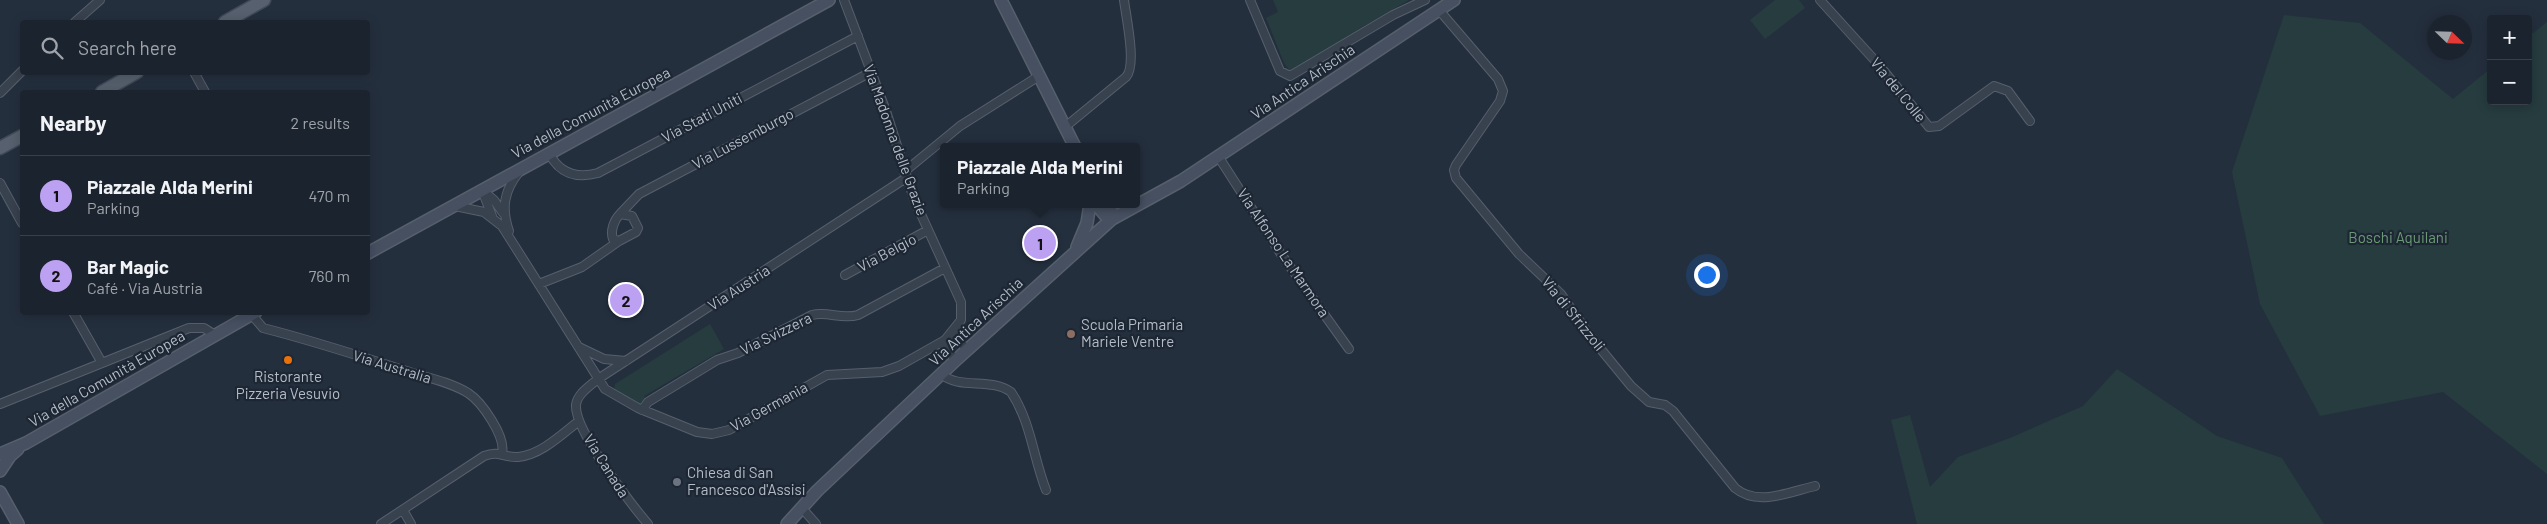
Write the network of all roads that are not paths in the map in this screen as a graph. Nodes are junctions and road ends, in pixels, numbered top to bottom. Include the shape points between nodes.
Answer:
1 (100, 0) edge
2 (264, 0) edge
3 (829, 0) edge
4 (844, 0) edge
5 (1001, 0) edge
6 (1124, 0) edge
7 (1250, 0) edge
8 (1426, 0) edge
9 (1820, 0) edge
10 (1444, 4) edge
11 (77, 20) edge
12 (229, 20) edge
13 (858, 36) junction
14 (871, 72) junction
15 (20, 73) edge
16 (132, 75) edge
17 (196, 75) edge
18 (1039, 76) junction
19 (106, 90) edge
20 (204, 90) edge
21 (0, 93) edge
22 (2030, 122) dead end
23 (1065, 127) junction
24 (20, 137) edge
25 (941, 143) edge
26 (1072, 143) edge
27 (940, 144) edge
28 (0, 148) edge
29 (549, 153) junction
30 (1218, 156) junction
31 (525, 166) junction
32 (905, 175) junction
33 (0, 182) edge
34 (482, 190) junction
35 (1140, 202) edge
36 (455, 206) junction
37 (1089, 208) edge
38 (1099, 208) edge
39 (1111, 208) edge
40 (1130, 208) edge
41 (620, 214) junction
42 (504, 215) junction
43 (20, 219) edge
44 (494, 219) junction
45 (1112, 219) junction
46 (928, 230) junction
47 (611, 233) junction
48 (510, 235) junction
49 (619, 241) junction
50 (606, 249) junction
51 (1076, 251) junction
52 (370, 252) edge
53 (945, 268) junction
54 (845, 275) dead end
55 (540, 284) junction
56 (75, 315) edge
57 (252, 315) edge
58 (255, 315) edge
59 (953, 333) junction
60 (215, 335) junction
61 (941, 343) junction
62 (577, 346) junction
63 (1349, 349) dead end
64 (967, 350) junction
65 (956, 360) junction
66 (626, 361) junction
67 (102, 363) junction
68 (941, 374) junction
69 (598, 379) junction
70 (576, 403) joint
71 (0, 404) edge
72 (642, 410) junction
73 (579, 421) junction
74 (26, 443) junction
75 (502, 453) junction
76 (0, 454) edge
77 (0, 471) edge
78 (1815, 486) dead end
79 (1046, 490) dead end
80 (0, 492) edge
81 (0, 504) edge
82 (801, 507) junction
83 (402, 510) junction
84 (17, 522) edge
85 (381, 524) edge
86 (411, 524) edge
87 (648, 524) edge
88 (787, 524) edge
89 (816, 524) edge

1 - 11 street
2 - 12 main road
3 - 29 street, Via della Comunità Europea
4 - 13 street, Via Madonna delle Grazie
5 - 18 street
6 - 23 street via 1130,71
7 - 8 street via 1280,71 1290,76 1393,15
9 - 22 street, Via del Colle via 1879,64 1929,127 1939,126 1994,86 2008,91
10 - 30 street, Via Antica Arischia
10 - 78 street, Via di Sfrizzoli via 1498,79 1503,91 1498,106 1456,164 1456,178 1519,254 1561,294 1631,386 1648,402 1665,405 1673,411 1743,495 1761,499
13 - 14 street, Via Madonna delle Grazie
13 - 29 street, Via Stati Uniti via 598,173 565,172
14 - 32 street, Via Madonna delle Grazie
14 - 41 street, Via Lussemburgo via 639,194
15 - 21 street
16 - 19 main road
17 - 20 street
18 - 23 street
18 - 25 street, Via Austria via 960,126
23 - 26 street
24 - 28 main road
27 - 32 street, Via Austria
29 - 31 street, Via della Comunità Europea
30 - 35 street, Via Antica Arischia via 1181,181
30 - 63 street, Via Alfonso La Marmora via 1281,254
31 - 34 street, Via della Comunità Europea
31 - 42 street, Via Germania via 506,194
32 - 46 street, Via Madonna delle Grazie
32 - 66 street, Via Austria
33 - 43 street
34 - 36 street, Via della Comunità Europea
34 - 42 street, Via Germania via 498,204
34 - 44 street, Via Germania
36 - 44 street, Via Germania via 478,210
36 - 52 street, Via della Comunità Europea
37 - 51 street
38 - 45 street
39 - 45 street
40 - 45 street, Via Antica Arischia
41 - 47 street, Via Lussemburgo
41 - 49 street via 632,216 638,228
42 - 48 street, Via Germania
44 - 48 street, Via Germania
45 - 51 street, Via Antica Arischia
46 - 53 street, Via Madonna delle Grazie
46 - 54 street, Via Belgio
47 - 49 street
47 - 50 street, Via Lussemburgo
48 - 55 street, Via Germania
49 - 50 street
50 - 55 street via 582,267
51 - 64 street, Via Antica Arischia
53 - 59 street, Via Madonna delle Grazie via 962,310 962,320
53 - 72 street, Via Svizzera via 858,315 812,315 738,353 717,360 648,402
55 - 62 street, Via Germania
56 - 67 street
57 - 60 street, Via della Comunità Europea
58 - 75 street, Via Australia via 263,328 462,390 478,401 500,436 504,445
59 - 61 street, Via Germania
59 - 64 street
60 - 67 street via 208,328 194,327
60 - 74 street, Via della Comunità Europea
61 - 65 street
61 - 72 street, Via Germania via 888,371 827,375 720,433 697,432
62 - 66 street via 604,359
62 - 69 street, Via Germania
64 - 65 street, Via Antica Arischia
65 - 68 street, Via Antica Arischia
66 - 69 street, Via Austria
67 - 71 street
68 - 79 street via 950,380 991,384 1011,392 1028,427
68 - 82 street, Via Antica Arischia
69 - 70 street, Via Austria
69 - 72 street, Via Germania via 609,392
70 - 73 street, Via Canada
73 - 75 street via 533,454 515,458
73 - 87 street, Via Canada via 622,493
74 - 76 street, Via della Comunità Europea
74 - 77 street, Via della Comunità Europea via 10,456
75 - 83 street via 484,456
80 - 84 street
81 - 84 street
82 - 88 street, Via Antica Arischia
82 - 89 street
83 - 85 street
83 - 86 street

